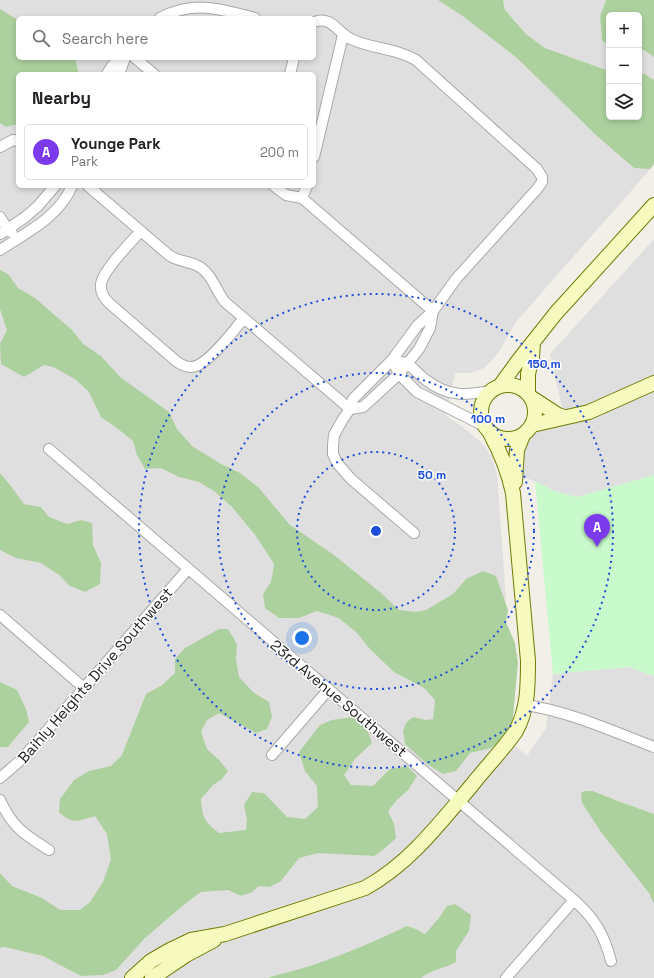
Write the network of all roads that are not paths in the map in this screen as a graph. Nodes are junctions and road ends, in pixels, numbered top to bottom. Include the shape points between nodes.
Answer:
1 (165, 16) edge
2 (248, 16) edge
3 (316, 22) edge
4 (343, 36) junction
5 (118, 60) edge
6 (123, 60) edge
7 (137, 60) edge
8 (294, 60) edge
9 (108, 72) edge
10 (120, 72) edge
11 (152, 72) edge
12 (290, 72) edge
13 (16, 140) edge
14 (0, 147) edge
15 (316, 149) edge
16 (53, 188) edge
17 (71, 188) edge
18 (90, 188) edge
19 (277, 188) edge
20 (306, 188) edge
21 (302, 198) junction
22 (654, 205) edge
23 (0, 217) edge
24 (4, 231) edge
25 (141, 231) junction
26 (18, 238) junction
27 (0, 250) edge
28 (433, 311) junction
29 (244, 318) junction
30 (533, 341) junction
31 (392, 360) junction
32 (408, 363) junction
33 (399, 374) junction
34 (654, 383) edge
35 (497, 388) junction
36 (530, 396) junction
37 (350, 409) junction
38 (564, 417) junction
39 (488, 430) junction
40 (528, 430) junction
41 (49, 449) dead end
42 (513, 493) junction
43 (414, 533) dead end
44 (188, 570) junction
45 (0, 615) edge
46 (84, 688) junction
47 (329, 689) junction
48 (526, 705) junction
49 (654, 747) edge
50 (272, 755) dead end
51 (0, 778) edge
52 (0, 800) edge
53 (459, 800) junction
54 (49, 850) dead end
55 (574, 900) junction
56 (225, 934) junction
57 (611, 961) dead end
58 (132, 978) edge
59 (152, 978) edge
60 (506, 978) edge

1 - 2 street via 192,7 223,9
3 - 4 street via 325,20 333,24
4 - 15 street
4 - 28 street via 416,60 537,169 542,177 537,189 456,279
5 - 9 street
6 - 10 street
7 - 11 street
8 - 12 street
13 - 14 street
16 - 24 street via 38,206
17 - 26 street via 66,198 47,219
18 - 25 street
19 - 21 street via 286,195
20 - 21 street
21 - 28 street
22 - 30 street
23 - 24 street
24 - 26 street
25 - 29 street via 170,256 204,270 212,278 225,302
25 - 29 street via 108,269 101,284 101,292 109,303 176,361 192,367 204,362
26 - 27 street
28 - 31 street via 417,326
28 - 32 street via 430,328
29 - 37 street
30 - 35 street
30 - 36 street via 528,374
31 - 32 street
31 - 33 street
31 - 37 street via 353,399
32 - 33 street
32 - 35 street via 426,380 457,394 474,394
33 - 37 street via 363,407
33 - 39 street via 417,392
34 - 38 street via 596,410
35 - 36 street via 515,386
35 - 39 street via 487,396 481,412
36 - 38 street
36 - 40 street via 535,407 535,417
37 - 43 street via 334,435 333,454 337,463
38 - 40 street
39 - 40 street via 498,438 506,440 515,439
39 - 42 street via 501,453
40 - 42 street via 517,450
41 - 44 street, 23rd Avenue Southwest
42 - 48 street via 528,661
44 - 46 street, Baihly Heights Drive Southwest
44 - 47 street, 23rd Avenue Southwest
45 - 46 street
46 - 51 street, Baihly Heights Drive Southwest via 22,759
47 - 50 street
47 - 53 street, 23rd Avenue Southwest
48 - 49 street via 576,717
48 - 53 street via 520,724 512,736
52 - 54 street via 6,814 21,832
53 - 55 street, 23rd Avenue Southwest
53 - 56 street via 397,868 382,879 366,888
55 - 57 street, 23rd Avenue Southwest via 586,911 601,932
55 - 60 street
56 - 58 street via 191,940 151,961
56 - 59 street via 186,955

